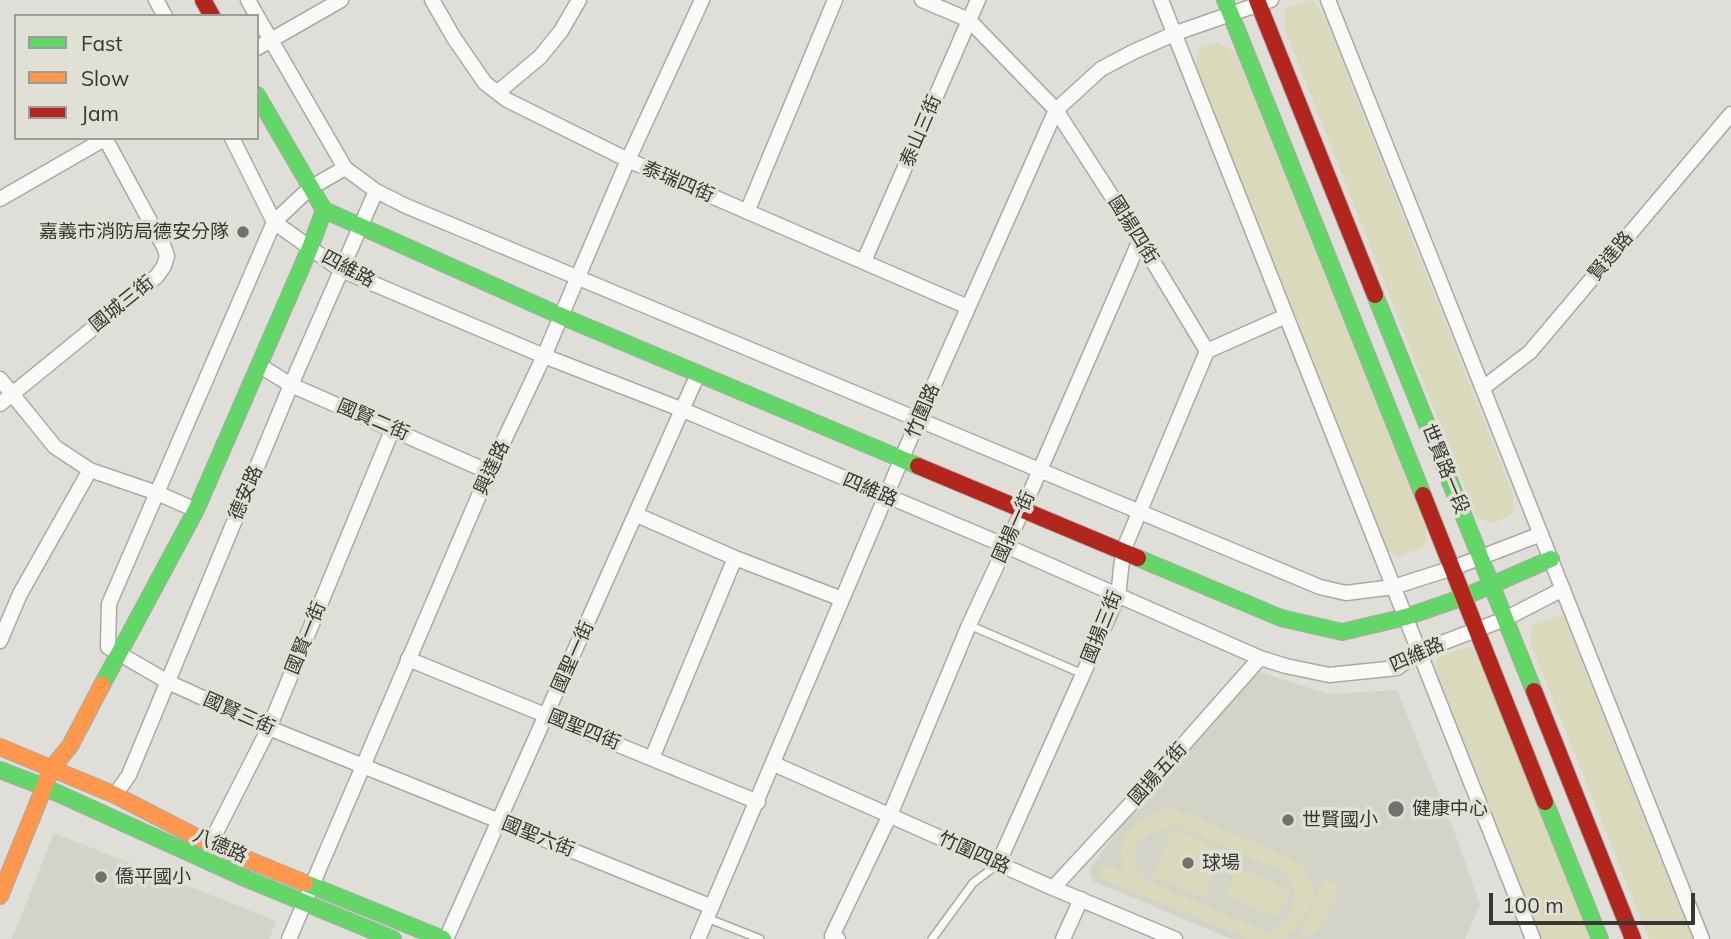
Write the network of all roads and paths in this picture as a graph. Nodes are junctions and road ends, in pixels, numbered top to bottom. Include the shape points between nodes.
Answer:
1 (341, 0) edge
2 (432, 0) edge
3 (579, 0) edge
4 (702, 0) edge
5 (835, 0) edge
6 (922, 0) edge
7 (978, 0) edge
8 (1161, 0) edge
9 (1328, 0) edge
10 (1263, 2) edge
11 (1228, 7) edge
12 (969, 19) junction
13 (259, 24) edge
14 (1176, 33) junction
15 (264, 44) edge
16 (498, 92) junction
17 (259, 99) edge
18 (1056, 110) junction
19 (1731, 114) edge
20 (102, 140) edge
21 (106, 140) edge
22 (233, 140) edge
23 (628, 160) junction
24 (345, 168) junction
25 (310, 188) junction
26 (376, 191) junction
27 (0, 199) edge
28 (324, 210) junction
29 (747, 212) junction
30 (274, 222) junction
31 (361, 226) junction
32 (1140, 240) junction
33 (310, 248) junction
34 (864, 261) junction
35 (341, 270) junction
36 (578, 278) junction
37 (968, 307) junction
38 (561, 316) junction
39 (1286, 316) junction
40 (1207, 351) junction
41 (544, 356) junction
42 (259, 365) junction
43 (698, 374) junction
44 (0, 379) edge
45 (291, 385) junction
46 (1483, 388) junction
47 (5, 399) edge
48 (683, 410) junction
49 (919, 418) junction
50 (393, 428) junction
51 (904, 458) junction
52 (90, 470) junction
53 (1040, 470) junction
54 (489, 472) junction
55 (156, 493) junction
56 (887, 497) junction
57 (1023, 509) junction
58 (196, 510) junction
59 (1141, 511) junction
60 (637, 515) junction
61 (1541, 534) junction
62 (1006, 546) junction
63 (1123, 551) junction
64 (735, 558) junction
65 (1480, 558) junction
66 (1551, 559) junction
67 (1453, 568) junction
68 (1491, 585) junction
69 (1393, 587) junction
70 (1563, 589) junction
71 (1118, 596) junction
72 (1464, 597) junction
73 (842, 600) junction
74 (1406, 617) junction
75 (1505, 619) junction
76 (969, 625) junction
77 (1477, 629) junction
78 (2, 634) edge
79 (1418, 652) junction
80 (118, 653) junction
81 (1260, 658) junction
82 (408, 659) junction
83 (1083, 674) junction
84 (168, 682) junction
85 (547, 715) junction
86 (270, 728) junction
87 (0, 747) edge
88 (652, 758) junction
89 (774, 764) junction
90 (365, 766) junction
91 (52, 768) junction
92 (0, 770) edge
93 (44, 787) junction
94 (115, 795) junction
95 (758, 802) junction
96 (890, 815) junction
97 (498, 821) junction
98 (210, 844) junction
99 (998, 864) junction
100 (312, 885) junction
101 (1053, 888) junction
102 (0, 896) edge
103 (1081, 899) junction
104 (305, 902) junction
105 (709, 912) junction
106 (834, 938) edge
107 (289, 939) edge
108 (393, 939) edge
109 (444, 939) edge
110 (698, 939) edge
111 (760, 939) edge
112 (932, 939) edge
113 (1063, 939) edge
114 (1175, 939) edge
115 (1533, 939) edge
116 (1600, 939) edge
117 (1633, 939) edge
118 (1702, 939) edge

1 - 15 street
2 - 16 street, 泰瑞四街 via 485,83
3 - 16 street via 540,57
4 - 23 street, 興達路
5 - 29 street
6 - 12 street
7 - 12 street, 泰山三街
8 - 14 street
9 - 46 street
10 - 11 street, 竹圍路
10 - 65 street, 世賢路一段
11 - 14 street, 竹圍路
11 - 67 street, 世賢路一段
12 - 18 street, 國揚四街
12 - 34 street, 泰山三街
13 - 15 street
14 - 18 street, 竹圍路 via 1101,69
14 - 39 street
15 - 24 street
16 - 23 street, 泰瑞四街
17 - 25 street
18 - 32 street, 國揚四街
18 - 37 street, 竹圍路
19 - 46 street, 賢達路 via 1530,352
20 - 27 street
21 - 47 street, 國城三街 via 164,247 164,266
22 - 30 street, 四維路
23 - 29 street, 泰瑞四街
23 - 36 street, 興達路
24 - 25 street
24 - 26 street
25 - 28 street
25 - 30 street
26 - 31 street, 德安路
26 - 36 street
28 - 31 street, 四維路
28 - 33 street, 德安路
29 - 34 street, 泰瑞四街
30 - 33 street, 四維路
30 - 55 street
31 - 35 street, 德安路
31 - 38 street, 四維路
32 - 40 street, 國揚四街
32 - 53 street, 國揚一街
33 - 35 street, 四維路
33 - 42 street, 德安路
34 - 37 street, 泰瑞四街
35 - 41 street, 四維路
35 - 45 street, 德安路
36 - 38 street, 興達路
36 - 49 street
37 - 49 street, 竹圍路
38 - 41 street, 興達路
38 - 43 street, 四維路
39 - 40 street
39 - 69 street
40 - 59 street, 國揚三街
41 - 48 street, 四維路
41 - 54 street, 興達路
42 - 45 street, 國賢二街
42 - 58 street, 德安路
43 - 48 street, 國聖一街
43 - 51 street, 四維路
44 - 47 street
45 - 50 street, 國賢二街
45 - 84 street, 德安路
46 - 61 street
47 - 52 street via 55,447
48 - 56 street, 四維路
48 - 60 street, 國聖一街
49 - 51 street, 竹圍路
49 - 53 street
50 - 54 street, 國賢二街
50 - 86 street, 國賢一街
51 - 56 street, 竹圍路
51 - 57 street, 四維路
52 - 55 street
52 - 78 street
53 - 57 street, 國揚一街
53 - 59 street
54 - 82 street, 興達路
55 - 58 street
55 - 80 street via 110,604 108,647
56 - 62 street, 四維路
56 - 73 street, 竹圍路
57 - 62 street, 國揚一街
57 - 63 street, 四維路
58 - 80 street, 德安路
59 - 63 street, 國揚三街
59 - 69 street via 1320,587 1346,593
60 - 64 street
60 - 85 street, 國聖一街
61 - 65 street
61 - 66 street
62 - 71 street, 四維路
62 - 76 street, 國揚一街
63 - 71 street, 國揚三街
63 - 74 street, 四維路 via 1281,618 1342,632
64 - 73 street
64 - 88 street
65 - 67 street
65 - 68 street, 世賢路一段
66 - 68 street, 四維路
66 - 70 street
67 - 69 street
67 - 72 street, 世賢路一段
68 - 72 street, 四維路
68 - 75 street, 世賢路一段
69 - 74 street
70 - 75 street, 四維路
70 - 118 street
71 - 81 street, 四維路
71 - 83 street, 國揚三街
72 - 74 street, 四維路
72 - 77 street, 世賢路一段
73 - 89 street, 竹圍路
74 - 79 street
75 - 77 street, 四維路
75 - 117 street, 世賢路一段
76 - 83 lane
76 - 96 street, 國揚一街
77 - 79 street, 四維路
77 - 116 street, 世賢路一段
79 - 81 street, 四維路 via 1397,668 1329,675
79 - 115 street
80 - 84 street, 國賢三街
80 - 91 street, 德安路 via 70,746
81 - 101 street, 國揚五街
82 - 85 street, 國聖四街
82 - 90 street, 興達路
83 - 99 street, 國揚三街
84 - 86 street, 國賢三街
84 - 94 street, 德安路 via 129,775
85 - 88 street, 國聖四街
85 - 97 street, 國聖一街
86 - 90 street, 國賢三街
86 - 98 street, 國賢一街
87 - 91 street, 八德路
88 - 95 street, 國聖四街
89 - 95 street, 竹圍路
89 - 96 street, 竹圍四路
90 - 97 street, 國聖六街
90 - 100 street, 興達路
91 - 93 street, 德安路
91 - 94 street, 八德路
92 - 93 street, 八德路
93 - 102 street, 德安路
93 - 104 street, 八德路
94 - 98 street, 八德路
95 - 105 street, 竹圍路
96 - 99 street, 竹圍四路
96 - 106 street, 國揚一街
97 - 105 street, 國聖六街
97 - 109 street, 國聖一街
98 - 100 street, 八德路
99 - 101 street, 竹圍四路
99 - 112 lane via 973,883
100 - 104 street, 興達路
100 - 109 street, 八德路
101 - 103 street, 竹圍四路
103 - 113 street
103 - 114 street, 竹圍四路
104 - 107 street, 興達路
104 - 108 street, 八德路
105 - 110 street, 竹圍路
105 - 111 lane

